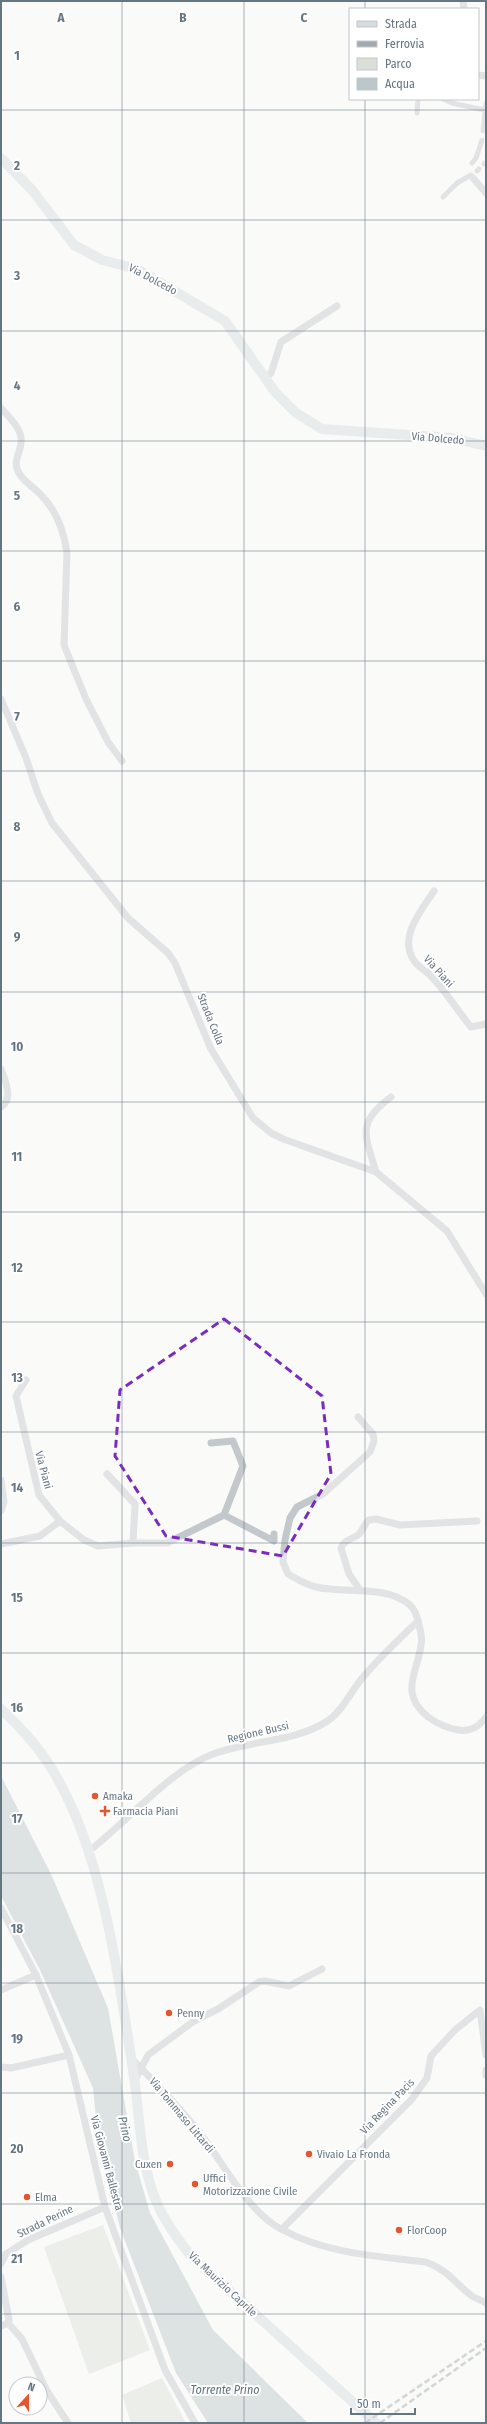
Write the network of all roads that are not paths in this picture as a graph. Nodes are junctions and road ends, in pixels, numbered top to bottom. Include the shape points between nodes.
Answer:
1 (418, 100) edge
2 (444, 100) edge
3 (486, 103) edge
4 (484, 110) junction
5 (417, 113) dead end
6 (483, 131) dead end
7 (482, 140) dead end
8 (1, 158) edge
9 (472, 163) dead end
10 (476, 172) joint
11 (486, 193) edge
12 (444, 197) dead end
13 (337, 306) dead end
14 (265, 378) junction
15 (1, 408) edge
16 (486, 446) edge
17 (1, 699) edge
18 (122, 761) dead end
19 (434, 891) dead end
20 (486, 1024) edge
21 (1, 1069) edge
22 (390, 1098) dead end
23 (1, 1107) edge
24 (376, 1172) junction
25 (486, 1294) edge
26 (26, 1380) dead end
27 (358, 1417) dead end
28 (211, 1443) dead end
29 (108, 1474) dead end
30 (1, 1480) edge
31 (1, 1511) edge
32 (224, 1515) junction
33 (60, 1521) junction
34 (477, 1521) dead end
35 (274, 1534) dead end
36 (133, 1543) junction
37 (1, 1544) edge
38 (360, 1590) junction
39 (418, 1620) junction
40 (1, 1709) edge
41 (486, 1717) edge
42 (89, 1851) junction
43 (1, 1908) edge
44 (322, 1969) dead end
45 (36, 1975) junction
46 (1, 1990) edge
47 (483, 2009) edge
48 (69, 2055) junction
49 (486, 2055) edge
50 (131, 2058) junction
51 (141, 2066) junction
52 (1, 2067) edge
53 (486, 2070) edge
54 (486, 2075) edge
55 (134, 2080) junction
56 (105, 2207) junction
57 (282, 2229) junction
58 (1, 2264) edge
59 (1, 2277) edge
60 (486, 2304) edge
61 (4, 2325) edge
62 (68, 2423) edge
63 (195, 2423) edge
64 (376, 2423) edge

1 - 5 street
2 - 4 street
3 - 4 street
4 - 6 street
7 - 9 street via 480,150
8 - 14 main road, Via Dolcedo via 32,190 74,245 102,260 137,269 225,321
10 - 11 street
10 - 12 street via 457,183
13 - 14 street via 281,342 271,373
14 - 16 main road, Via Dolcedo via 296,413 322,429 452,438
15 - 18 street via 22,440 16,461 19,473 51,505 65,539 64,645 86,699 108,742
17 - 24 street, Strada Colla via 52,823 128,918 168,953 175,963 211,1049 253,1118 270,1133 283,1139
19 - 20 street, Via Piani via 411,929 410,952 414,962 429,974 471,1026
21 - 23 street via 8,1097
22 - 24 street via 372,1112 367,1120 368,1143
24 - 25 street, Strada Colla via 447,1231
26 - 33 street, Via Piani via 16,1396 25,1440 39,1495
27 - 38 street via 373,1434 374,1441 370,1452 323,1494 297,1508 290,1518 284,1562 288,1574 316,1587
28 - 32 street via 233,1441 243,1466
29 - 36 street via 136,1504
30 - 31 street via 4,1502
32 - 35 street via 274,1541
32 - 36 street, Via Piani via 167,1543
33 - 36 street, Via Piani via 84,1540 98,1546
33 - 37 street via 40,1536
34 - 38 street via 400,1525 376,1519 369,1520 357,1536 347,1540 341,1548 349,1574
38 - 39 street via 399,1599 410,1605 417,1613
39 - 41 street via 422,1634 413,1671 412,1690 423,1712 435,1722 464,1731 473,1729
39 - 42 street, Regione Bussi via 361,1679 330,1719 320,1726 291,1736 212,1754 157,1791 111,1835
40 - 42 main road via 34,1744 50,1766 63,1789
42 - 50 main road via 106,1916
43 - 45 street, Via Giovanni Ballestra
44 - 51 street via 289,1986 258,1982 182,2030 148,2055
45 - 46 street
45 - 48 street, Via Giovanni Ballestra
47 - 49 street, Via Regina Pacis
47 - 57 street, Via Regina Pacis via 455,2030 431,2056 427,2078 412,2099
48 - 52 street via 11,2068
48 - 56 street, Via Giovanni Ballestra
50 - 51 street, Via Tommaso Littardi
50 - 55 main road, Via Maurizio Caprile
51 - 55 street
51 - 57 street, Via Tommaso Littardi via 199,2132 256,2208
53 - 54 street
55 - 64 main road, Via Maurizio Caprile via 144,2159 156,2201 174,2234 192,2257
56 - 58 street, Strada Perine via 28,2240 6,2254
56 - 63 street, Via Giovanni Ballestra via 165,2370
57 - 60 street, Via Tommaso Littardi via 350,2254 426,2262 445,2270 472,2296
59 - 61 street via 9,2320
61 - 62 street via 22,2339 47,2391

